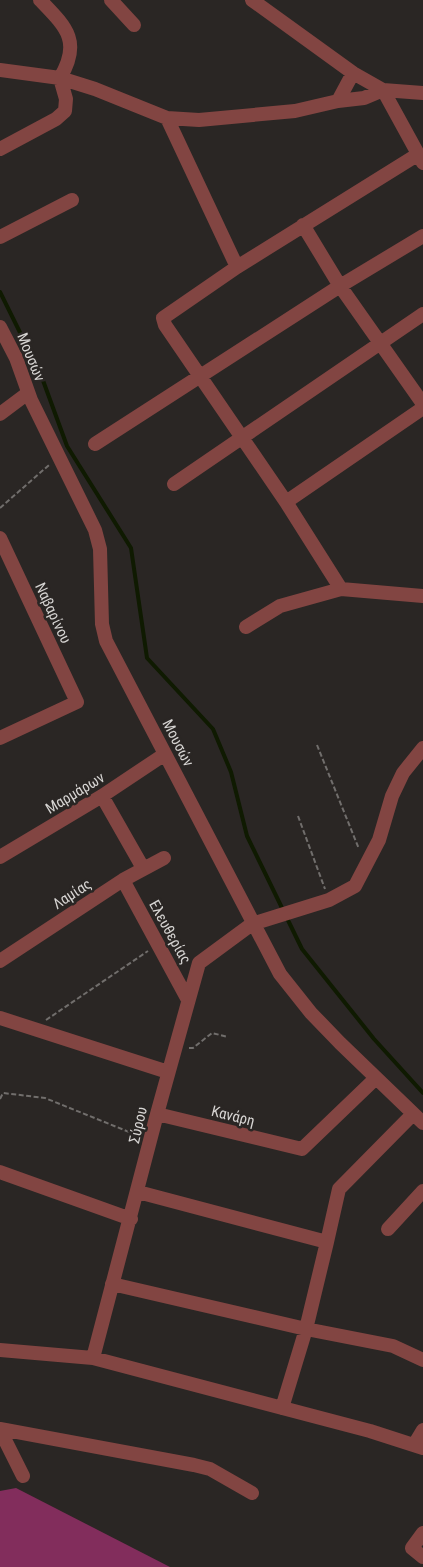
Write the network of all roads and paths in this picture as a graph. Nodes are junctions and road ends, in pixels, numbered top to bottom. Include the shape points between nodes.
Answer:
1 (40, 0) edge
2 (111, 0) edge
3 (252, 0) edge
4 (134, 25) dead end
5 (0, 70) edge
6 (353, 73) junction
7 (60, 78) junction
8 (383, 90) junction
9 (423, 93) edge
10 (338, 100) junction
11 (167, 118) junction
12 (0, 149) edge
13 (420, 159) edge
14 (72, 200) dead end
15 (303, 225) junction
16 (423, 236) edge
17 (0, 237) edge
18 (237, 267) junction
19 (340, 286) junction
20 (423, 314) edge
21 (0, 327) edge
22 (379, 344) junction
23 (199, 377) junction
24 (28, 393) junction
25 (423, 404) edge
26 (423, 408) edge
27 (0, 414) edge
28 (242, 438) junction
29 (96, 444) dead end
30 (58, 457) junction
31 (174, 484) dead end
32 (286, 502) junction
33 (0, 508) edge
34 (0, 538) edge
35 (341, 589) junction
36 (423, 596) edge
37 (246, 627) dead end
38 (0, 738) edge
39 (317, 745) dead end
40 (165, 754) junction
41 (421, 756) edge
42 (102, 796) junction
43 (298, 816) dead end
44 (0, 857) edge
45 (164, 858) dead end
46 (366, 866) junction
47 (143, 868) junction
48 (123, 880) junction
49 (329, 900) junction
50 (252, 924) junction
51 (158, 944) junction
52 (0, 961) edge
53 (188, 1000) junction
54 (0, 1018) edge
55 (34, 1028) junction
56 (228, 1037) dead end
57 (175, 1048) junction
58 (168, 1072) junction
59 (376, 1078) junction
60 (0, 1099) edge
61 (157, 1114) junction
62 (418, 1119) edge
63 (151, 1141) junction
64 (0, 1172) edge
65 (423, 1191) edge
66 (138, 1192) junction
67 (131, 1219) junction
68 (388, 1229) dead end
69 (327, 1242) junction
70 (112, 1284) junction
71 (306, 1329) junction
72 (0, 1350) edge
73 (93, 1358) junction
74 (423, 1360) edge
75 (282, 1408) junction
76 (0, 1430) edge
77 (423, 1430) edge
78 (419, 1446) edge
79 (23, 1476) dead end
80 (252, 1493) dead end
81 (423, 1533) edge
82 (423, 1557) edge

1 - 7 street via 59,20 72,44
2 - 4 street
3 - 6 street
5 - 7 street
6 - 8 street
6 - 10 street
7 - 11 street
7 - 12 street via 66,99 65,111
8 - 9 street
8 - 10 street via 364,98
8 - 13 street
10 - 11 street via 295,111 236,118
11 - 18 street
13 - 15 street
14 - 17 street
15 - 18 street
15 - 19 street
16 - 19 street
18 - 23 street via 162,318
19 - 22 street
19 - 23 street
20 - 22 street
21 - 24 street, Μουσών via 16,358
22 - 25 street
22 - 28 street
23 - 28 street
23 - 29 street
24 - 27 street
24 - 30 street, Μουσών
26 - 32 street
28 - 31 street
28 - 32 street
30 - 33 path
30 - 40 street, Μουσών via 96,530 100,549 103,632
32 - 35 street
34 - 38 street, Ναβαρίνου via 77,702
35 - 36 street
35 - 37 street via 280,606
39 - 46 path
40 - 42 street, Μαρμάρων
40 - 50 street, Μουσών
41 - 46 street, Σύρου via 404,773 392,796 379,840
42 - 44 street, Μαρμάρων
42 - 47 street
43 - 49 path
45 - 47 street, Λαμίας
46 - 49 street, Σύρου via 356,886
47 - 48 street, Λαμίας
48 - 51 street, Ελευθερίας
48 - 52 street, Λαμίας
49 - 50 street, Σύρου
50 - 53 street, Σύρου via 199,963
50 - 59 street, Μουσών via 280,974 311,1013
51 - 53 street, Ελευθερίας
51 - 55 path
53 - 57 street, Σύρου
54 - 55 street
55 - 58 street
56 - 57 path via 212,1033 193,1048
57 - 58 street, Σύρου
58 - 61 street, Σύρου
59 - 61 street, Κανάρη via 302,1149
59 - 62 street, Μουσών
60 - 63 path via 3,1093 45,1098
61 - 63 street, Σύρου
62 - 69 street via 339,1189
63 - 66 street, Σύρου
64 - 67 street
65 - 68 street
66 - 67 street, Σύρου
66 - 69 street
67 - 70 street, Σύρου
69 - 71 street
70 - 71 street
70 - 73 street, Σύρου
71 - 74 street via 393,1346
71 - 75 street
72 - 73 street
73 - 75 street
75 - 78 street
76 - 79 street
76 - 80 street via 210,1469
77 - 78 street
81 - 82 street via 412,1548

